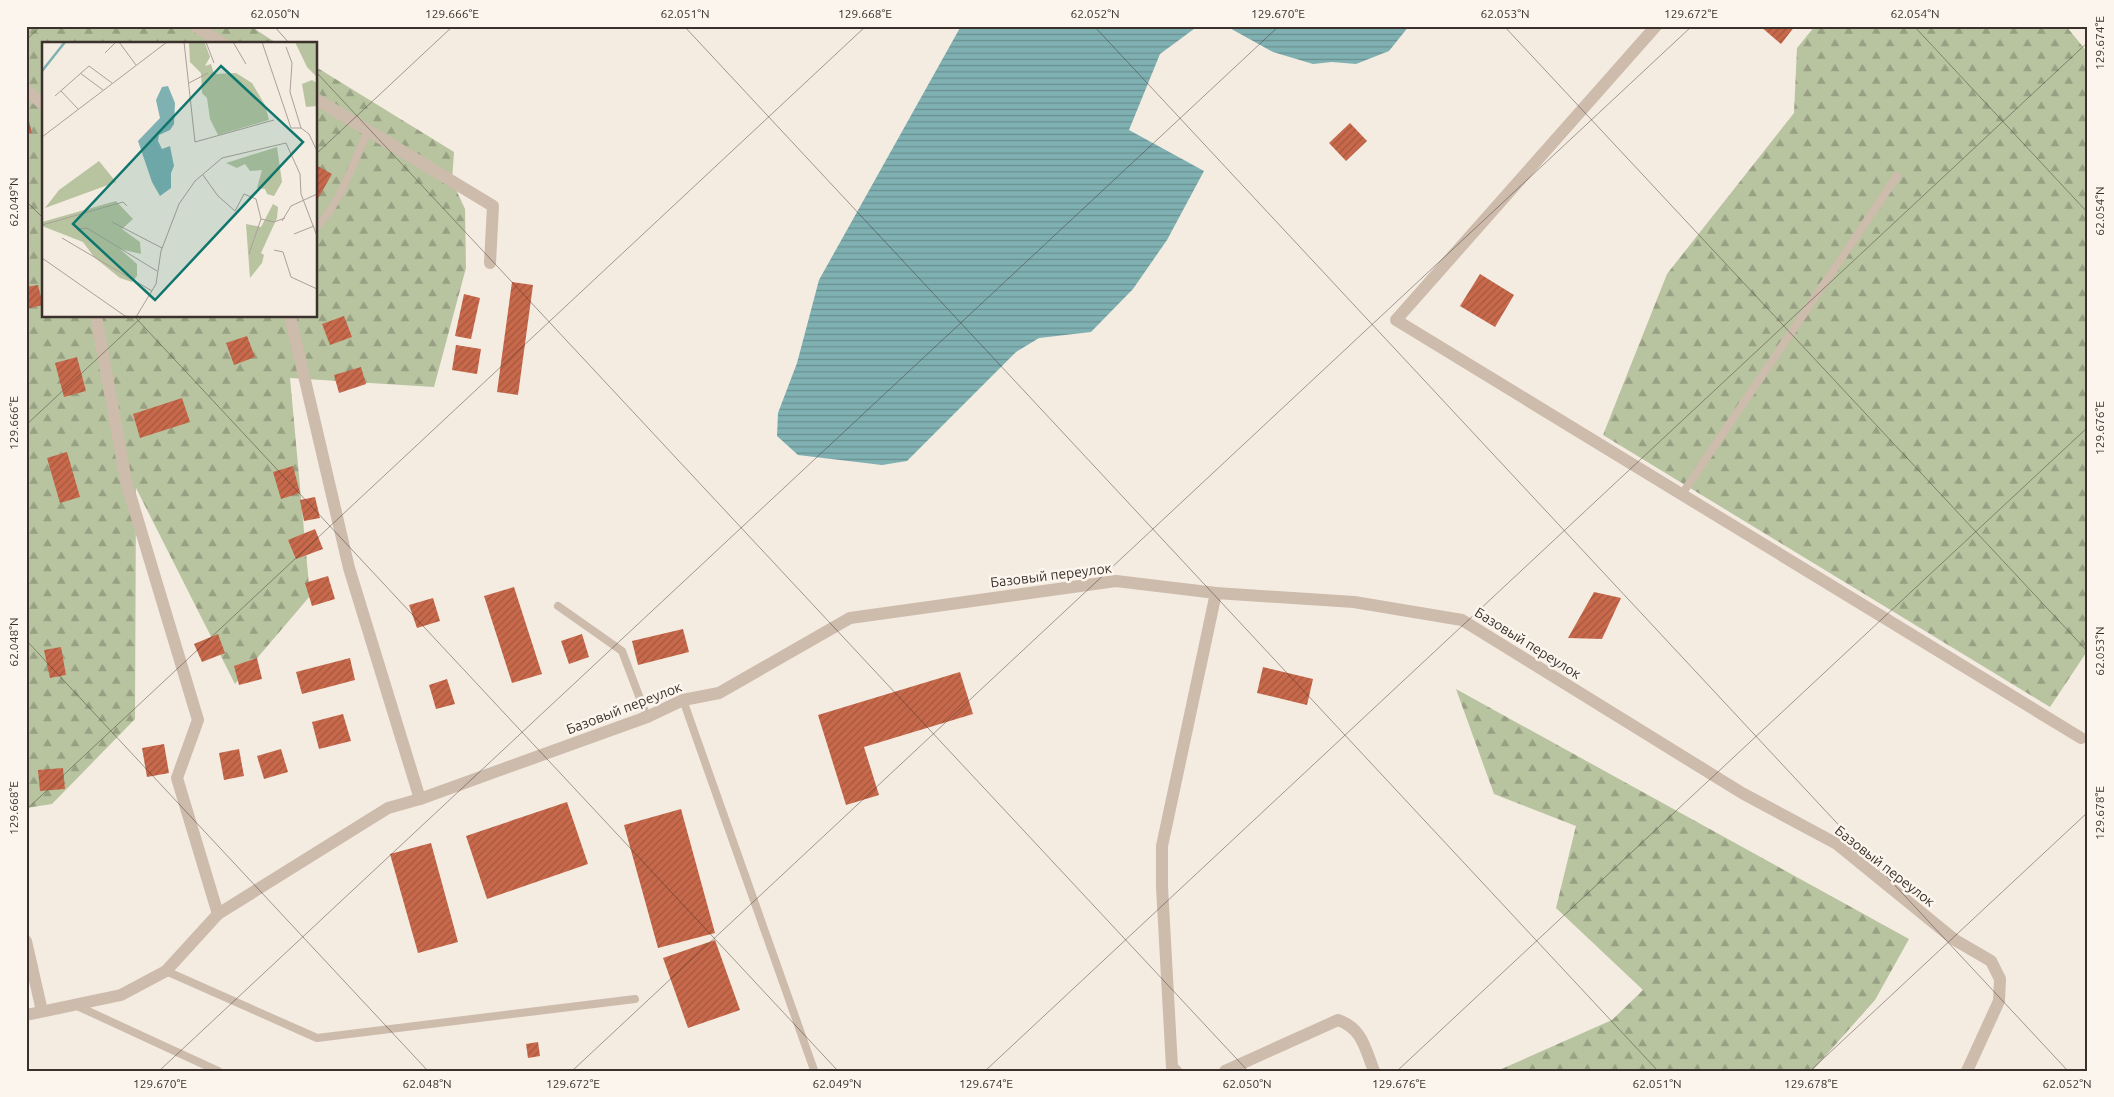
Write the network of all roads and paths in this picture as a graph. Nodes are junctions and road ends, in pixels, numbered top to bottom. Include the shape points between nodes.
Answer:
1 (195, 26) edge
2 (1656, 26) edge
3 (221, 42) edge
4 (26, 90) edge
5 (318, 100) edge
6 (42, 104) edge
7 (368, 130) junction
8 (1896, 176) dead end
9 (318, 225) edge
10 (490, 263) dead end
11 (96, 318) edge
12 (290, 318) edge
13 (1682, 494) junction
14 (1216, 593) junction
15 (558, 606) dead end
16 (683, 700) junction
17 (647, 717) junction
18 (2081, 738) dead end
19 (420, 798) junction
20 (218, 914) junction
21 (26, 941) edge
22 (166, 971) junction
23 (635, 999) dead end
24 (73, 1005) junction
25 (42, 1011) junction
26 (26, 1015) edge
27 (814, 1070) edge
28 (218, 1071) edge
29 (1176, 1071) edge
30 (1224, 1071) edge
31 (1374, 1071) edge
32 (1967, 1071) edge

1 - 3 street
2 - 13 street via 1396,320
4 - 6 street
5 - 7 street
7 - 9 lane via 338,195
7 - 10 street via 493,206
8 - 13 lane
11 - 20 street via 126,482 198,720 177,778
12 - 19 street via 349,568
13 - 18 street
14 - 16 street, Базовый переулок via 1116,581 850,618 719,693
14 - 29 street via 1162,846 1172,1066
14 - 32 street, Базовый переулок via 1354,602 1462,620 1742,793 1836,844 1955,940 1991,961 2000,979 1999,1001
15 - 17 lane via 622,651
16 - 17 street, Базовый переулок
16 - 27 lane
17 - 19 street, Базовый переулок
19 - 20 street, Базовый переулок via 388,808
20 - 22 street, Базовый переулок
21 - 25 street
22 - 23 lane via 317,1038
22 - 24 street, Базовый переулок via 121,995
24 - 25 street, Базовый переулок
24 - 28 lane
25 - 26 street, Базовый переулок
30 - 31 street via 1338,1020 1351,1024

